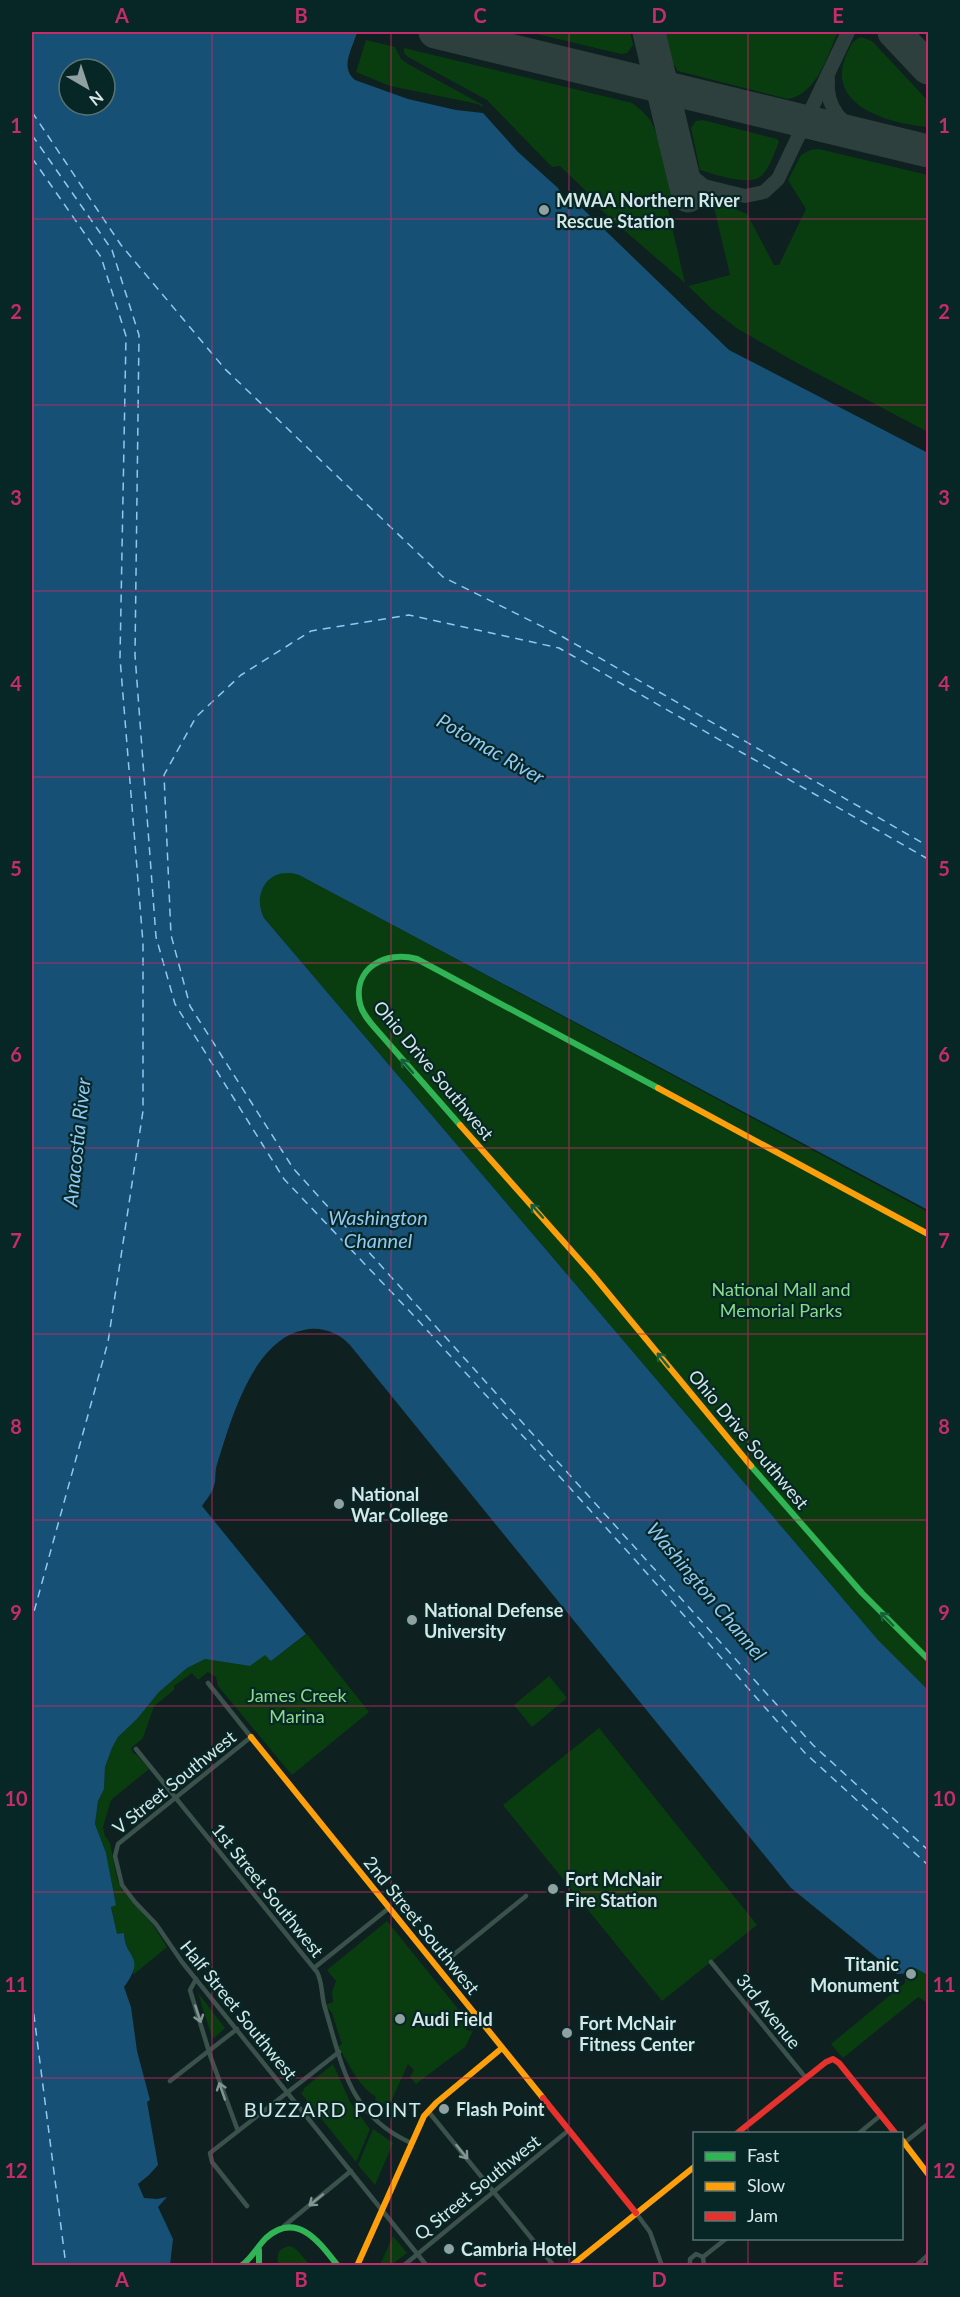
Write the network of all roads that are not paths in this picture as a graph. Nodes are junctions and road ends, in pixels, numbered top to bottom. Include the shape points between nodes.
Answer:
1 (928, 1234) edge
2 (928, 1659) edge
3 (208, 1683) dead end
4 (250, 1737) junction
5 (136, 1749) dead end
6 (176, 1797) junction
7 (115, 1848) joint
8 (526, 1896) dead end
9 (389, 1908) junction
10 (447, 1960) dead end
11 (711, 1962) dead end
12 (314, 1968) junction
13 (196, 1979) junction
14 (237, 2029) junction
15 (502, 2048) junction
16 (209, 2051) junction
17 (339, 2052) junction
18 (806, 2078) junction
19 (170, 2081) dead end
20 (288, 2092) junction
21 (428, 2111) junction
22 (881, 2115) junction
23 (928, 2124) edge
24 (568, 2130) junction
25 (238, 2131) junction
26 (737, 2132) edge
27 (859, 2132) edge
28 (895, 2132) edge
29 (903, 2142) edge
30 (411, 2143) junction
31 (693, 2168) edge
32 (351, 2171) junction
33 (928, 2174) edge
34 (494, 2191) junction
35 (247, 2206) dead end
36 (382, 2209) junction
37 (636, 2213) junction
38 (281, 2228) junction
39 (725, 2240) edge
40 (260, 2247) junction
41 (417, 2253) junction
42 (928, 2255) edge
43 (703, 2257) junction
44 (241, 2265) edge
45 (259, 2265) edge
46 (338, 2265) edge
47 (357, 2265) edge
48 (403, 2265) edge
49 (427, 2265) edge
50 (554, 2265) edge
51 (571, 2265) edge
52 (662, 2265) edge
53 (690, 2265) edge
54 (704, 2265) edge
55 (916, 2265) edge

2 -> 1 street, Ohio Drive Southwest via 863,1594 788,1509 591,1272 366,1018 359,996 364,973 389,956 417,959
3 - 4 street, 2nd Street Southwest
4 - 6 street, V Street Southwest
4 - 9 street, 2nd Street Southwest
5 - 6 street, 1st Street Southwest
6 - 7 street, V Street Southwest
6 - 12 street, 1st Street Southwest
7 - 13 street, Half Street Southwest via 124,1887
8 - 10 street
9 - 12 street
9 - 15 street, 2nd Street Southwest
11 - 18 street, 3rd Avenue
12 - 17 street, 1st Street Southwest
13 - 14 street, Half Street Southwest
13 -> 16 street via 190,1990
14 - 16 street
14 - 20 street, Half Street Southwest
15 - 21 street
15 - 24 street, 2nd Street Southwest
16 - 19 street
25 -> 16 street
17 - 20 street
17 - 30 street, 1st Street Southwest via 351,2088 369,2115 388,2132
18 - 22 street via 831,2059 837,2061
18 - 26 street
20 - 25 street
20 - 32 street, Half Street Southwest
21 - 30 street
21 -> 34 street
22 - 27 street
22 - 28 street
23 - 29 street
24 - 34 street, Q Street Southwest
24 - 37 street, 2nd Street Southwest
25 - 35 street via 210,2157
29 - 33 street
30 - 36 street
31 - 37 street
32 - 36 street, Half Street Southwest
32 -> 38 street
34 - 41 street, Q Street Southwest
34 - 50 street
36 - 41 street, Half Street Southwest
36 - 47 street
37 - 51 street
37 - 52 street via 650,2232
38 - 40 street
38 - 46 street via 309,2232
39 - 43 street
40 - 44 street
40 - 45 street
41 - 48 street, Q Street Southwest
41 - 49 street, Half Street Southwest
42 - 55 street
43 - 53 street via 693,2255
43 - 54 street

